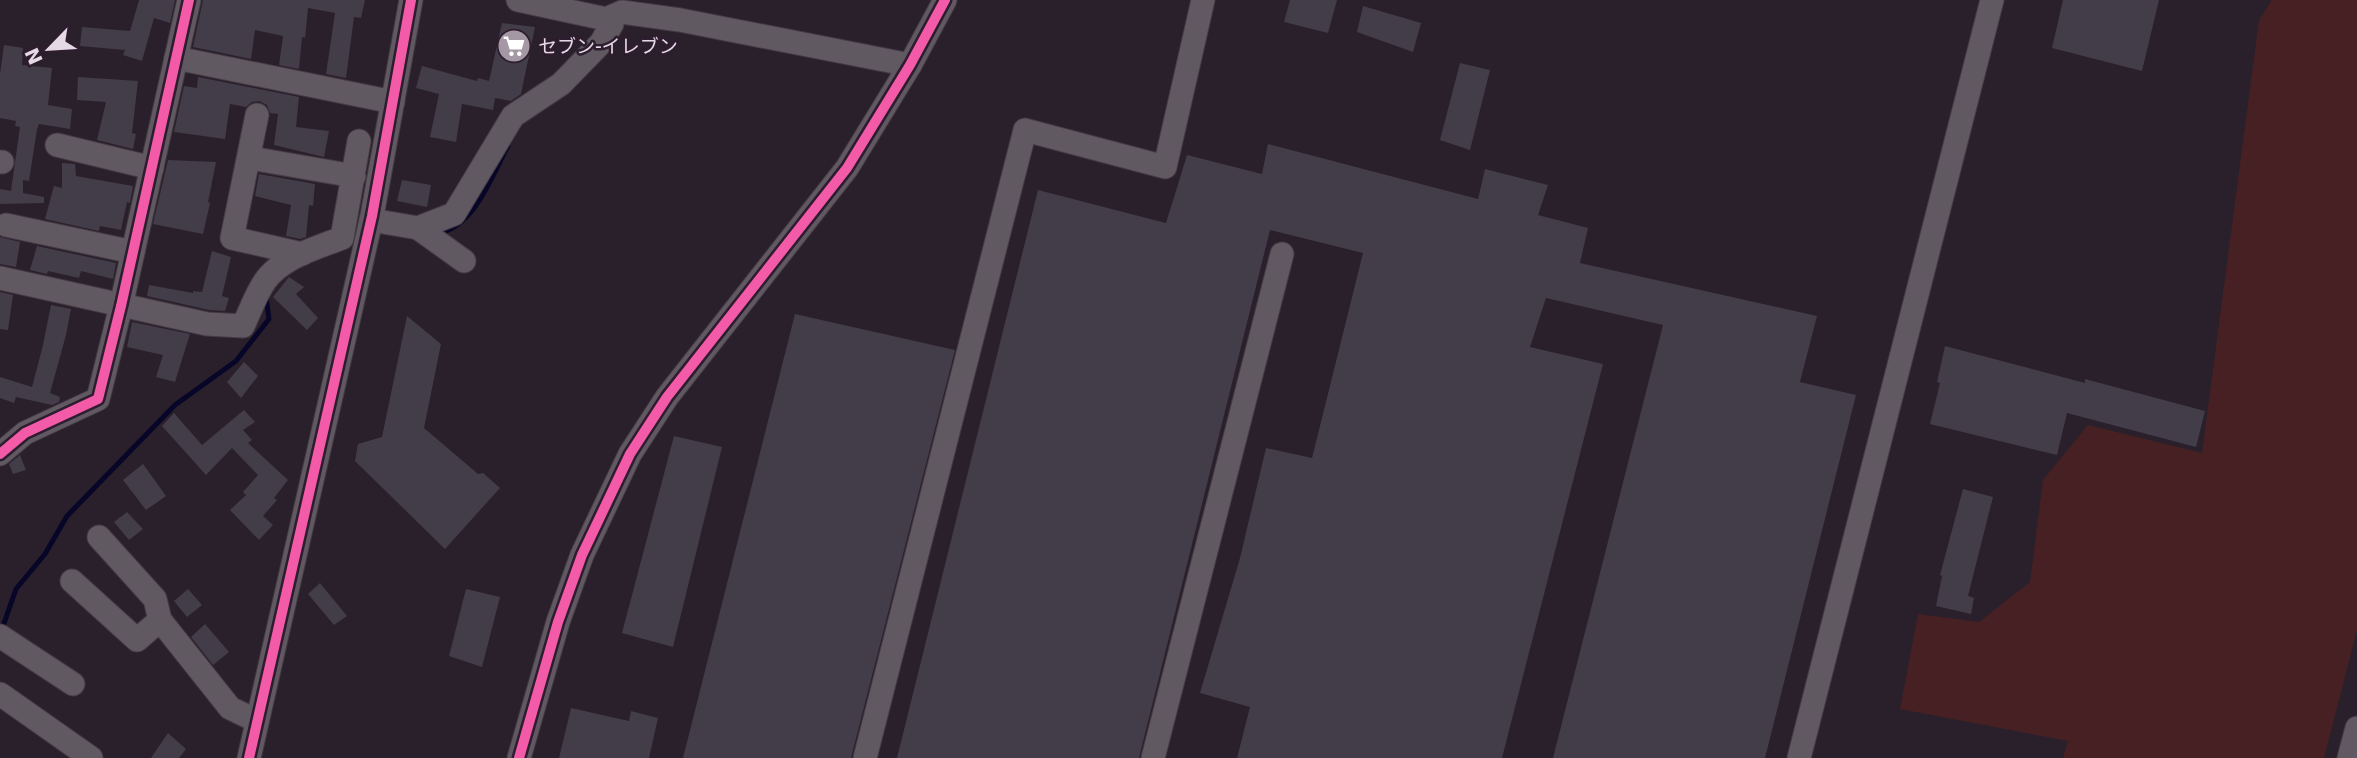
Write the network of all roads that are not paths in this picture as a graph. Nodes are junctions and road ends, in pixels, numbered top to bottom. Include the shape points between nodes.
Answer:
1 (189, 0) edge
2 (411, 0) edge
3 (518, 0) edge
4 (945, 0) edge
5 (1203, 0) edge
6 (1992, 0) edge
7 (625, 11) edge
8 (176, 58) junction
9 (910, 65) junction
10 (393, 102) junction
11 (257, 115) dead end
12 (359, 141) dead end
13 (57, 145) dead end
14 (250, 158) junction
15 (152, 168) junction
16 (354, 176) junction
17 (372, 220) junction
18 (6, 226) dead end
19 (419, 228) junction
20 (133, 252) junction
21 (302, 254) junction
22 (1282, 254) dead end
23 (464, 261) dead end
24 (0, 278) edge
25 (121, 306) junction
26 (0, 454) edge
27 (99, 537) dead end
28 (72, 581) dead end
29 (160, 620) junction
30 (0, 636) edge
31 (73, 684) dead end
32 (0, 694) edge
33 (257, 721) junction
34 (2357, 728) edge
35 (91, 758) edge
36 (249, 758) edge
37 (519, 758) edge
38 (865, 758) edge
39 (1153, 758) edge
40 (1799, 758) edge
41 (2349, 758) edge

1 - 8 street
2 - 10 street
3 - 7 street via 606,19
4 - 9 street
5 - 38 street via 1165,167 1025,130
6 - 40 street
7 - 9 street
7 - 19 street via 561,84 513,116 454,214
8 - 10 street
8 - 15 street
9 - 37 street via 847,168 667,397 630,454 582,555
10 - 17 street
11 - 14 street
12 - 16 street
13 - 15 street
14 - 16 street
14 - 21 street via 232,238
15 - 20 street
16 - 21 street via 342,238
17 - 19 street
17 - 33 street
18 - 20 street
19 - 23 street
20 - 25 street
21 - 25 street via 267,279 243,326 207,324
22 - 39 street
24 - 25 street
25 - 26 street via 97,399 25,433
27 - 29 street via 155,598
28 - 29 street via 137,640
29 - 33 street via 230,708
30 - 31 street
32 - 35 street
33 - 36 street
34 - 41 street

